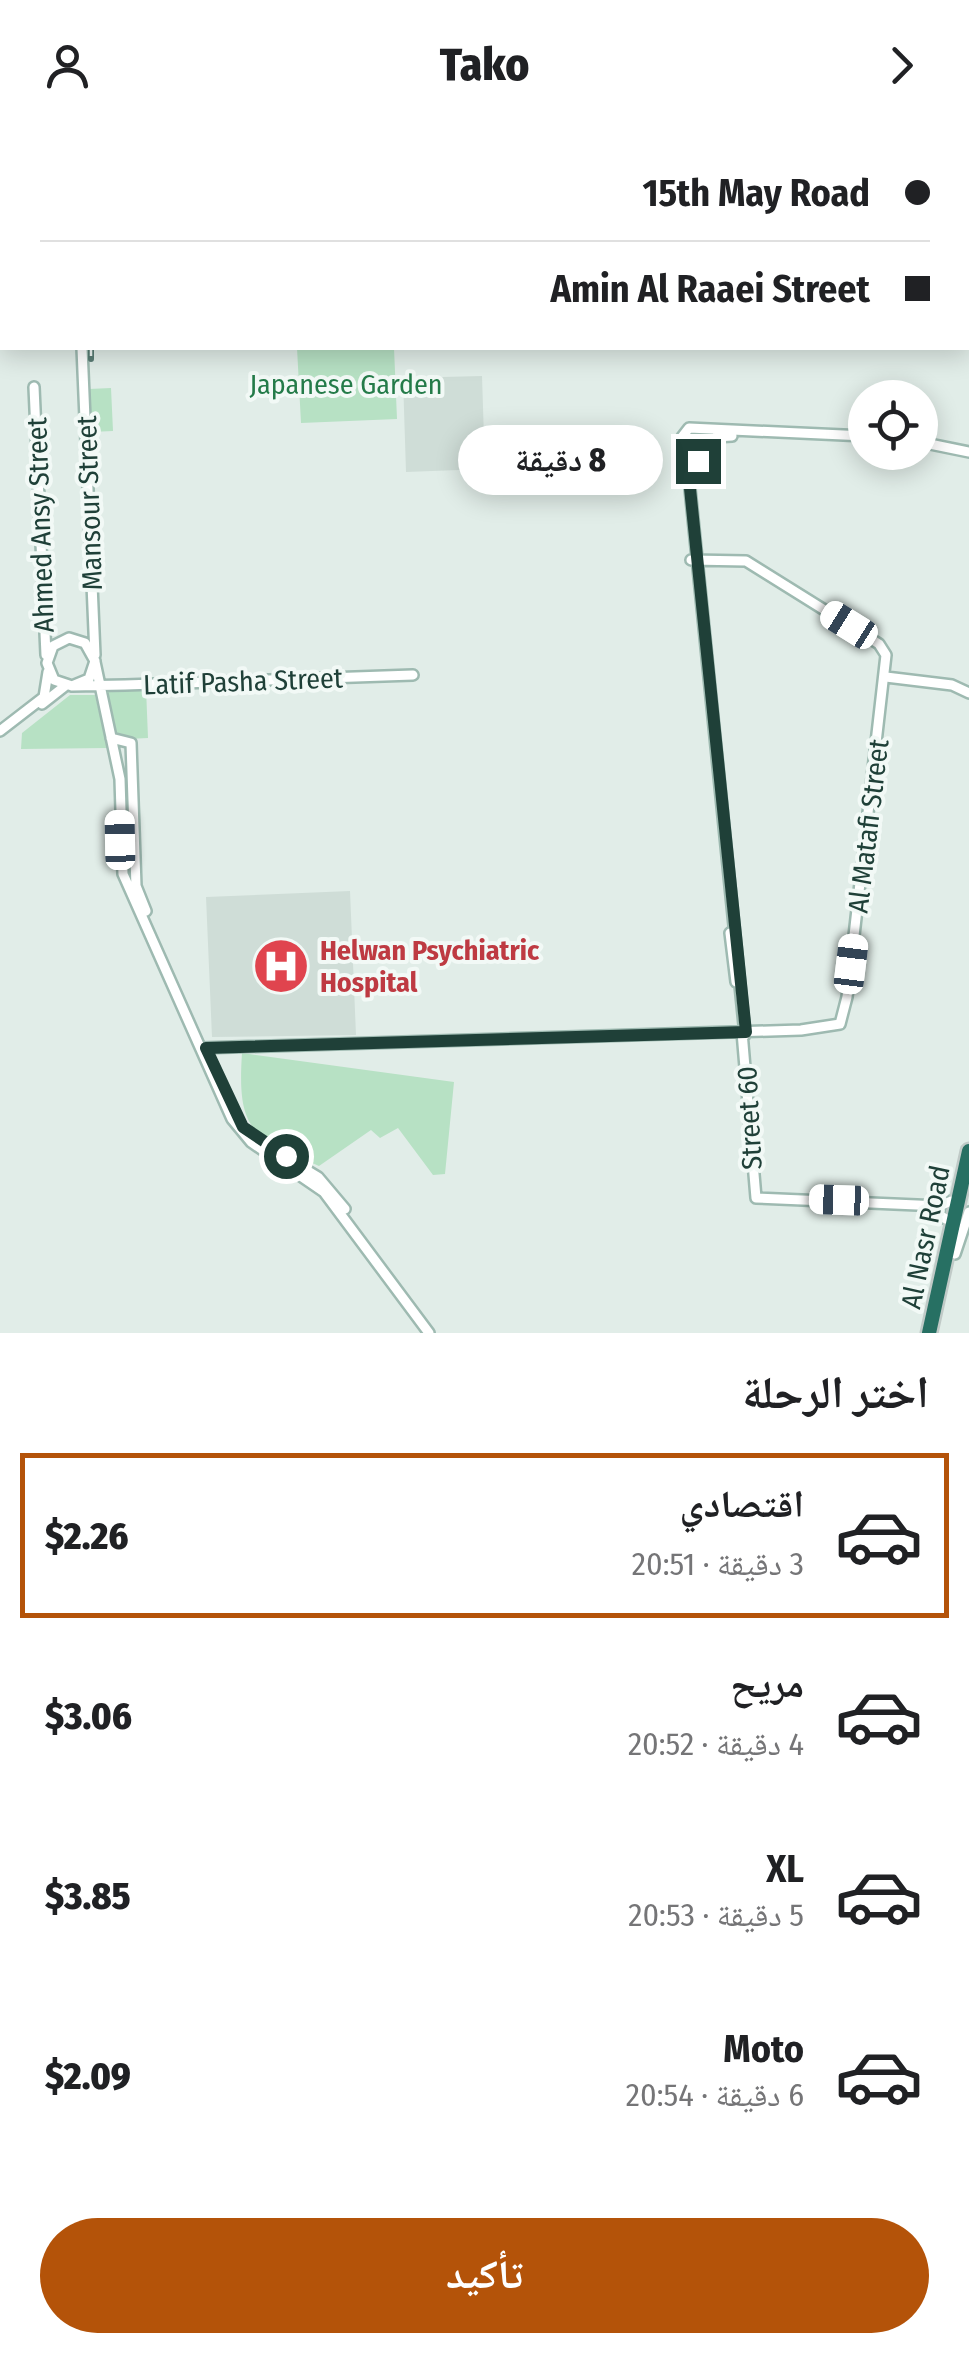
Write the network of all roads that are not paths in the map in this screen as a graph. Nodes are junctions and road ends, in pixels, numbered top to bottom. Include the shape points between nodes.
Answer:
1 (82, 350) edge
2 (34, 387) dead end
3 (699, 427) junction
4 (848, 437) edge
5 (848, 438) edge
6 (713, 442) junction
7 (938, 444) edge
8 (969, 450) edge
9 (680, 458) junction
10 (697, 461) junction
11 (694, 562) junction
12 (94, 636) junction
13 (76, 639) junction
14 (878, 645) junction
15 (95, 661) junction
16 (47, 666) junction
17 (413, 675) dead end
18 (886, 677) junction
19 (69, 686) junction
20 (99, 686) junction
21 (969, 693) edge
22 (0, 734) edge
23 (111, 738) junction
24 (132, 887) junction
25 (843, 1011) junction
26 (744, 1032) junction
27 (202, 1045) junction
28 (969, 1148) edge
29 (969, 1188) edge
30 (951, 1200) junction
31 (911, 1207) junction
32 (969, 1212) edge
33 (946, 1220) junction
34 (955, 1254) junction
35 (934, 1297) junction
36 (432, 1333) edge
37 (926, 1333) edge
38 (937, 1333) edge

1 - 12 street, Mansour Street
2 - 16 street, Ahmed Ansy Street
3 - 4 street
3 - 6 street via 709,430
3 - 9 street via 684,434
5 - 6 street via 722,436
6 - 10 street
7 - 8 street
9 - 10 street
9 - 11 street
10 - 11 street via 688,468
11 - 14 street via 741,563
11 - 26 street, Street 60
12 - 13 street
12 - 15 street, Mansour Street
13 - 15 street via 89,646
13 - 16 street via 58,642
14 - 18 street, Al Matafi Street via 886,656
14 - 25 street, Al Matafi Street via 882,676
15 - 19 street via 89,679
15 - 20 street, Mansour Street
16 - 19 street
16 - 22 street via 44,696
17 - 20 street, Latif Pasha Street
18 - 21 street
18 - 25 street, Al Matafi Street
19 - 20 street, Latif Pasha Street
19 - 22 street
20 - 23 street, Mansour Street
23 - 24 street, Mansour Street via 120,779 121,859
23 - 24 street via 131,743
24 - 27 street
25 - 26 street via 830,1025
26 - 27 street
26 - 31 street, Street 60 via 756,1198
27 - 36 street via 232,1119 324,1192
28 - 30 street
28 - 35 highway, Al Nasr Road
29 - 34 highway, Al Nasr Road
30 - 31 street, Street 60
30 - 33 street
31 - 33 street, Street 60
32 - 34 street
33 - 35 street
34 - 38 highway, Al Nasr Road
35 - 37 highway, Al Nasr Road

